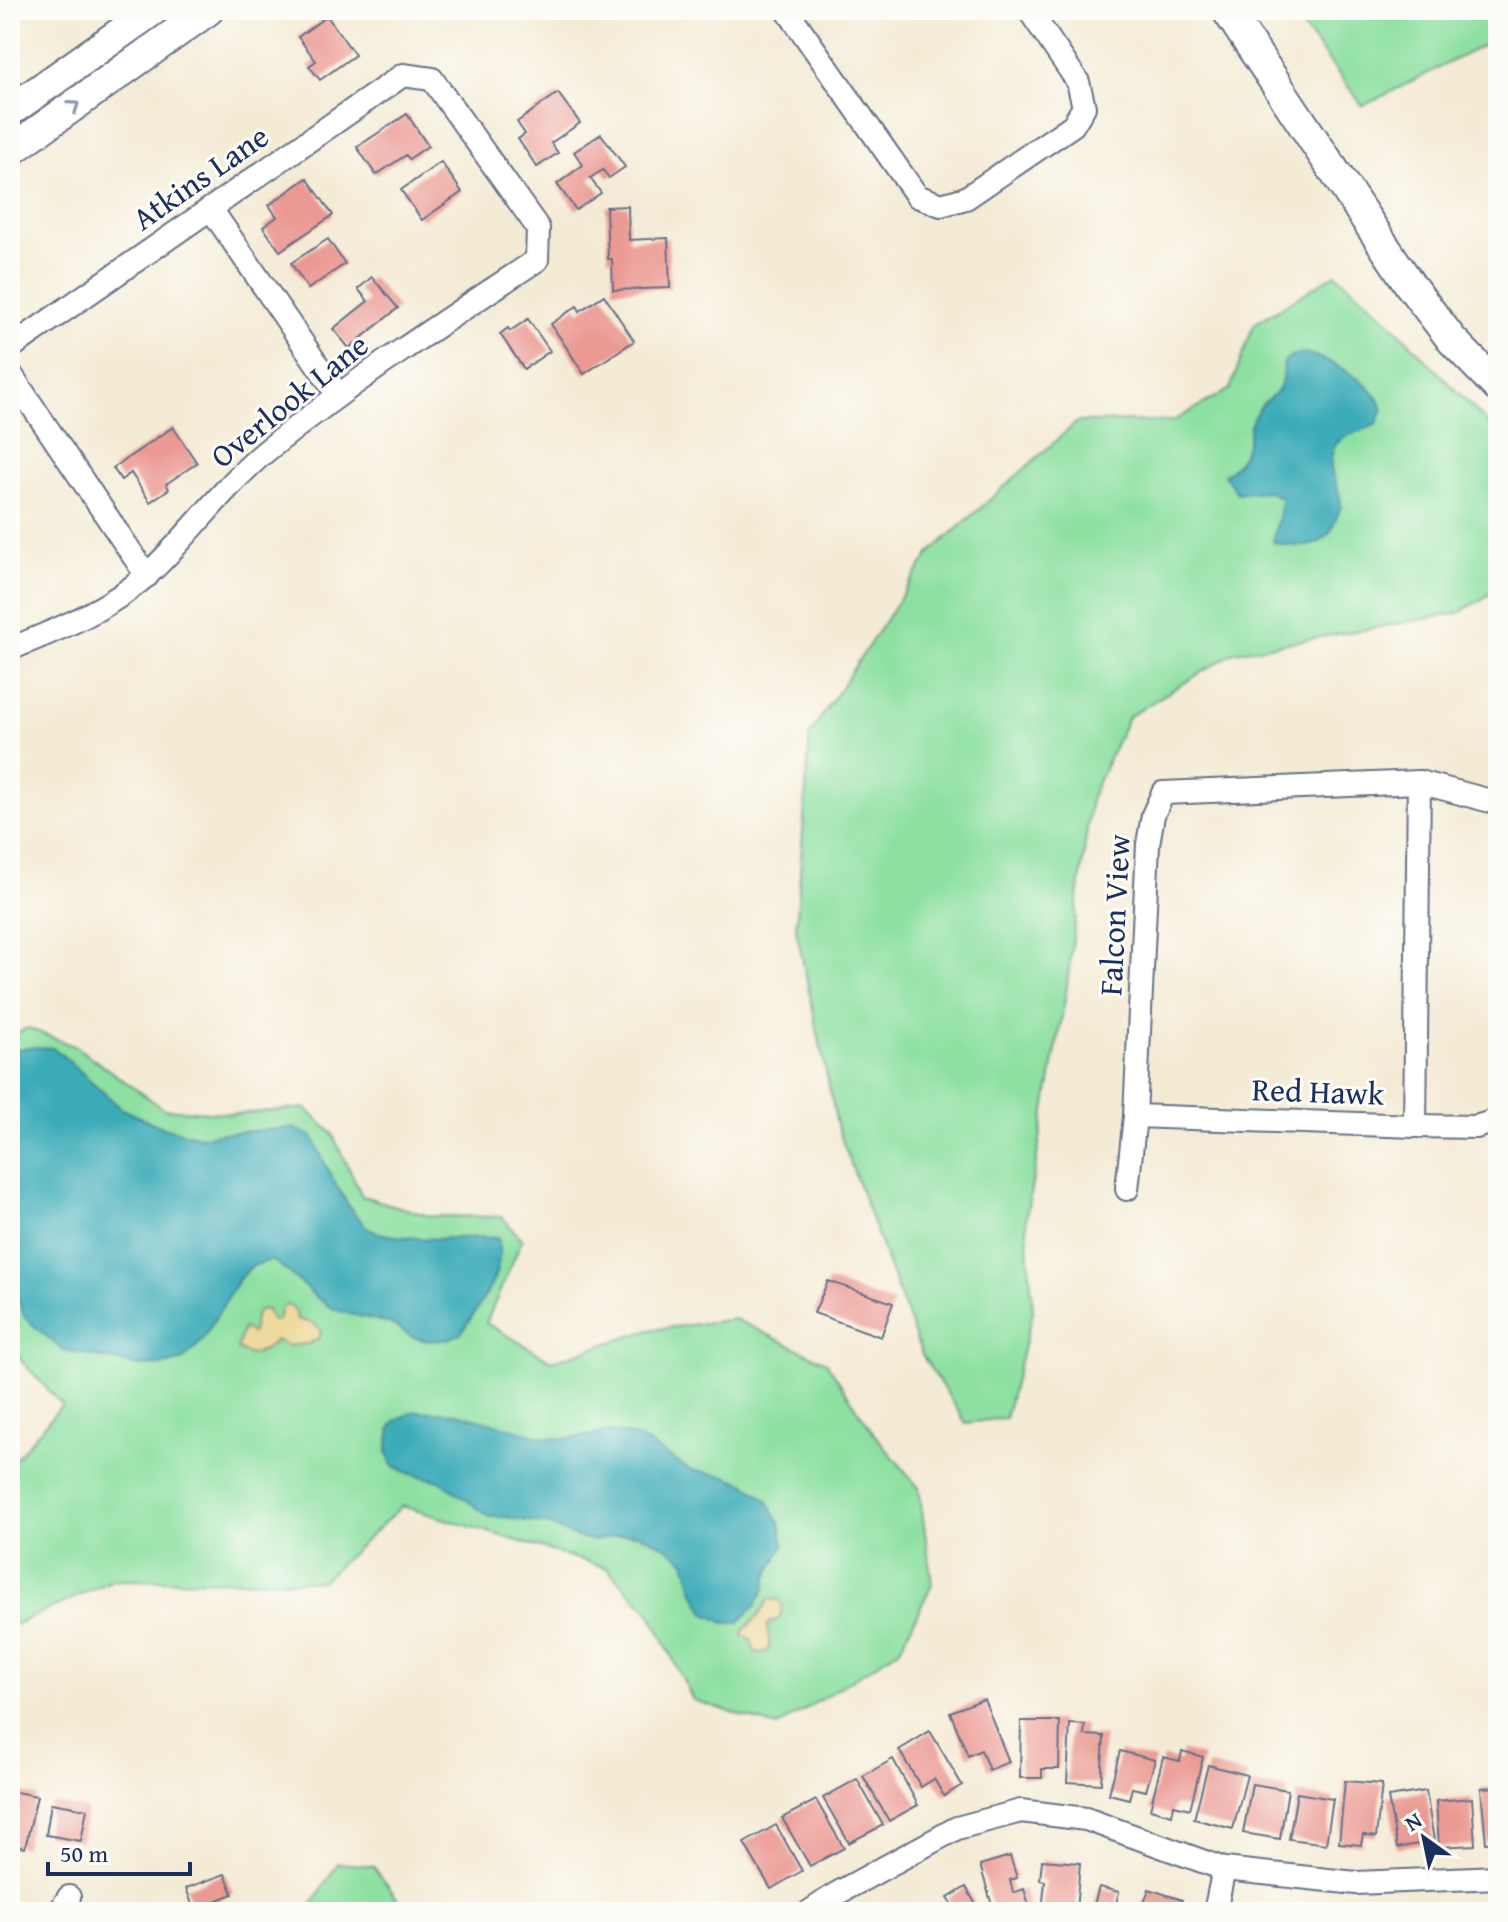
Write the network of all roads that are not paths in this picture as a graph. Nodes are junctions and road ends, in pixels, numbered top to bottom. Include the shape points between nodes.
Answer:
1 (153, 10) edge
2 (208, 10) edge
3 (787, 10) edge
4 (1029, 10) edge
5 (1227, 10) edge
6 (10, 111) edge
7 (10, 151) edge
8 (211, 209) junction
9 (537, 260) joint
10 (10, 348) edge
11 (10, 373) edge
12 (1498, 387) edge
13 (338, 395) junction
14 (147, 576) junction
15 (10, 649) edge
16 (1419, 782) junction
17 (1498, 803) edge
18 (1135, 1116) junction
19 (1498, 1120) edge
20 (1415, 1126) junction
21 (1127, 1189) dead end
22 (1224, 1869) junction
23 (1498, 1877) edge
24 (809, 1912) edge
25 (1215, 1912) edge

1 - 6 street
7 -> 2 street
3 - 4 street via 917,196 941,205 966,198 1073,125 1084,107 1078,82
5 - 12 street via 1410,285 1452,340
8 - 9 street, Atkins Lane via 403,75 432,79 538,228
8 - 10 street, Atkins Lane
8 - 13 street
9 - 13 street, Overlook Lane
11 - 14 street
13 - 14 street, Overlook Lane via 262,455
14 - 15 street, Overlook Lane via 58,630
16 - 17 street, Falcon View
16 - 18 street, Falcon View via 1163,793 1148,844
16 - 20 street
18 - 20 street, Red Hawk
18 - 21 street, Falcon View
19 - 20 street, Red Hawk via 1476,1127
22 - 23 street via 1356,1883
22 - 24 street via 1086,1819 1021,1811 957,1828
22 - 25 street

